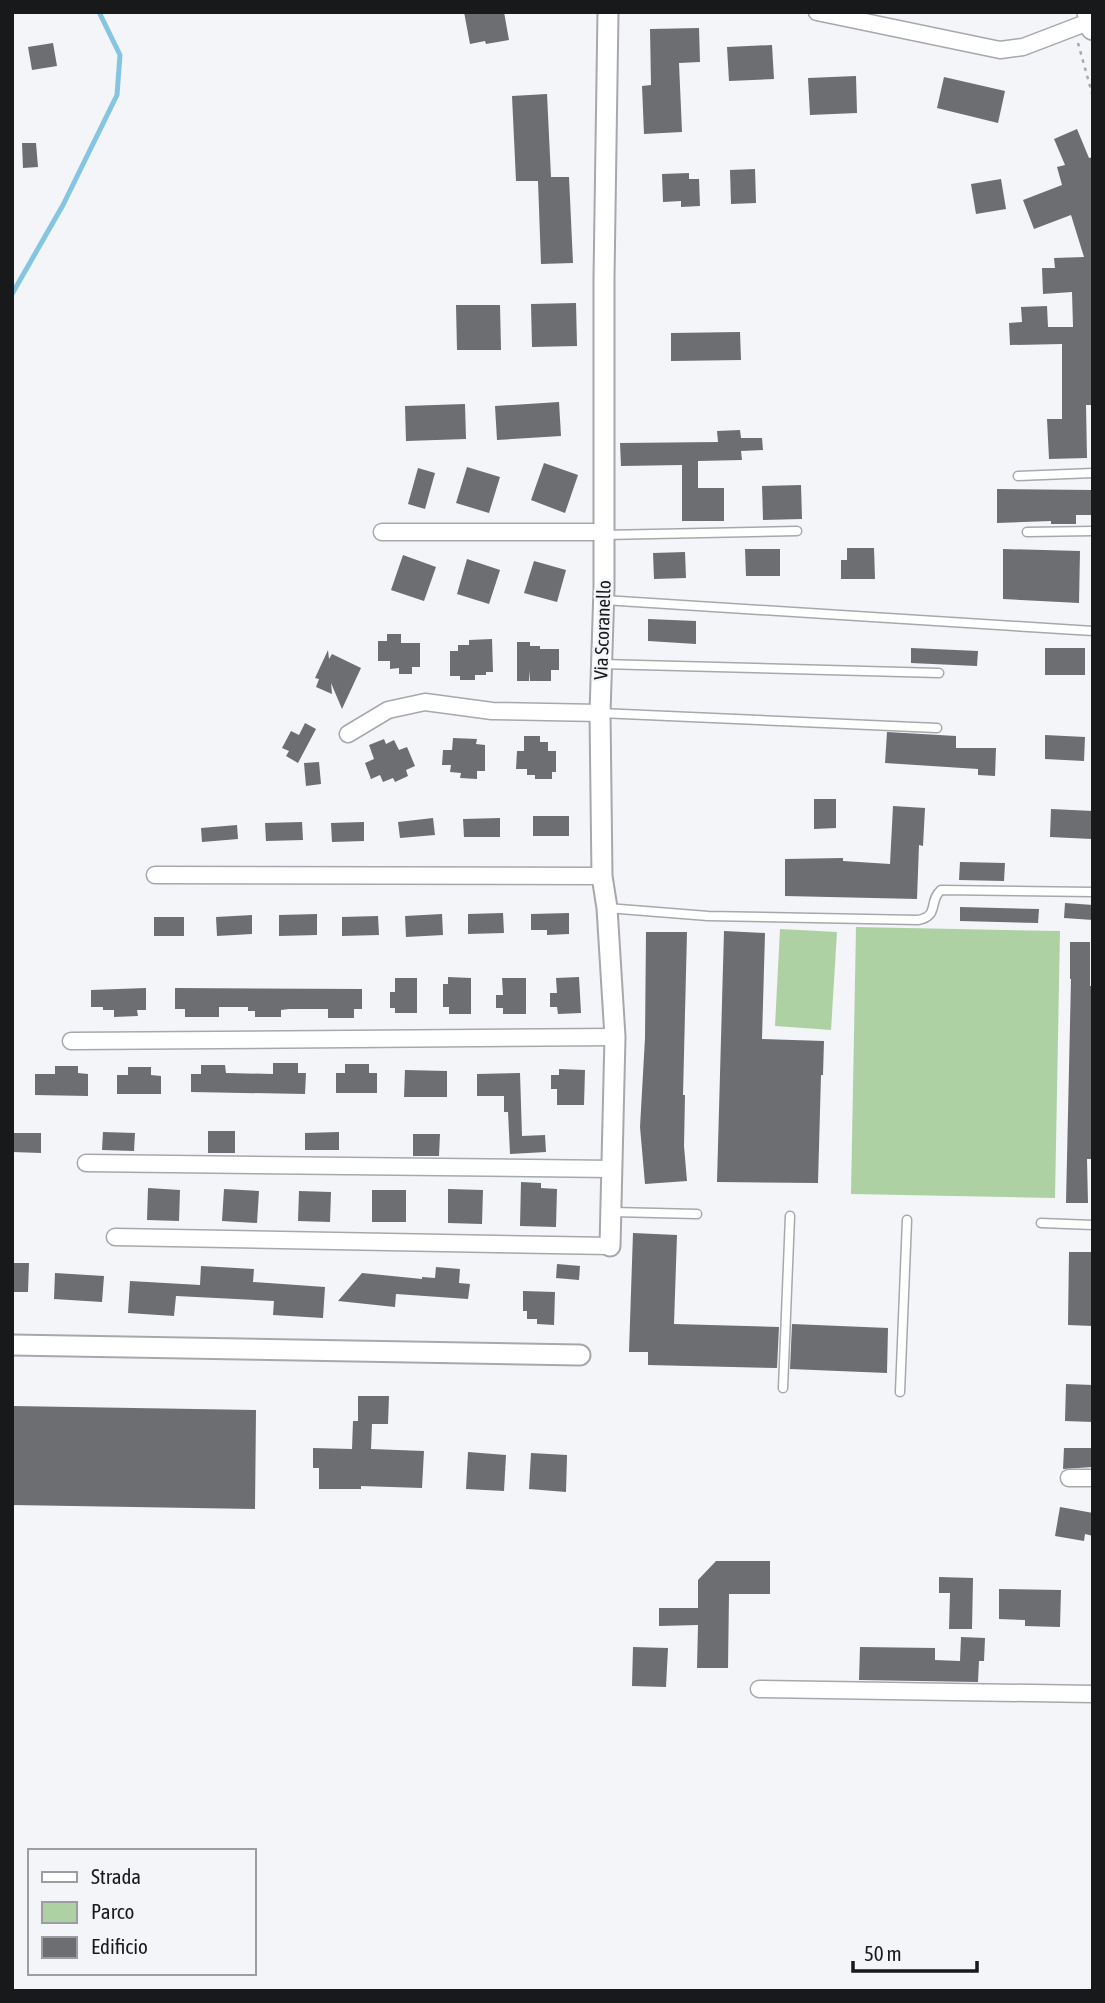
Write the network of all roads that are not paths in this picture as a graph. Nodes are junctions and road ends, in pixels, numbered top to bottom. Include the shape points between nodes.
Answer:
1 (608, 12) edge
2 (817, 12) edge
3 (1087, 22) edge
4 (1093, 473) edge
5 (1018, 476) dead end
6 (382, 531) dead end
7 (797, 531) dead end
8 (1093, 531) edge
9 (1027, 532) dead end
10 (604, 533) junction
11 (604, 600) junction
12 (1093, 631) edge
13 (601, 664) junction
14 (939, 673) dead end
15 (600, 713) junction
16 (937, 729) dead end
17 (348, 734) dead end
18 (155, 875) dead end
19 (602, 876) junction
20 (1093, 892) edge
21 (607, 908) junction
22 (615, 1037) junction
23 (71, 1041) dead end
24 (86, 1163) dead end
25 (612, 1168) junction
26 (611, 1212) junction
27 (697, 1214) dead end
28 (790, 1216) dead end
29 (907, 1220) dead end
30 (1041, 1223) dead end
31 (1093, 1225) edge
32 (115, 1237) dead end
33 (610, 1247) joint
34 (12, 1346) edge
35 (580, 1354) dead end
36 (783, 1388) dead end
37 (900, 1392) dead end
38 (1069, 1478) dead end
39 (1093, 1478) edge
40 (759, 1689) dead end
41 (1093, 1694) edge

1 - 10 street, Via Scoranello
2 - 3 street via 1000,50 1023,47
4 - 5 lane
6 - 10 street
7 - 10 lane
8 - 9 lane
10 - 11 street, Via Scoranello
11 - 12 lane
11 - 13 street, Via Scoranello
13 - 14 lane
13 - 15 street, Via Scoranello
15 - 16 lane
15 - 17 street via 492,711 425,702 388,710
15 - 19 street, Via Scoranello
18 - 19 street
19 - 21 street, Via Scoranello
20 - 21 lane via 942,890 931,914 918,920 708,916
21 - 22 street, Via Scoranello
22 - 23 street
22 - 25 street, Via Scoranello
24 - 25 street
25 - 26 street, Via Scoranello
26 - 27 lane
26 - 33 street, Via Scoranello
28 - 36 lane
29 - 37 lane
30 - 31 lane
32 - 33 street
34 - 35 street
38 - 39 street
40 - 41 street

